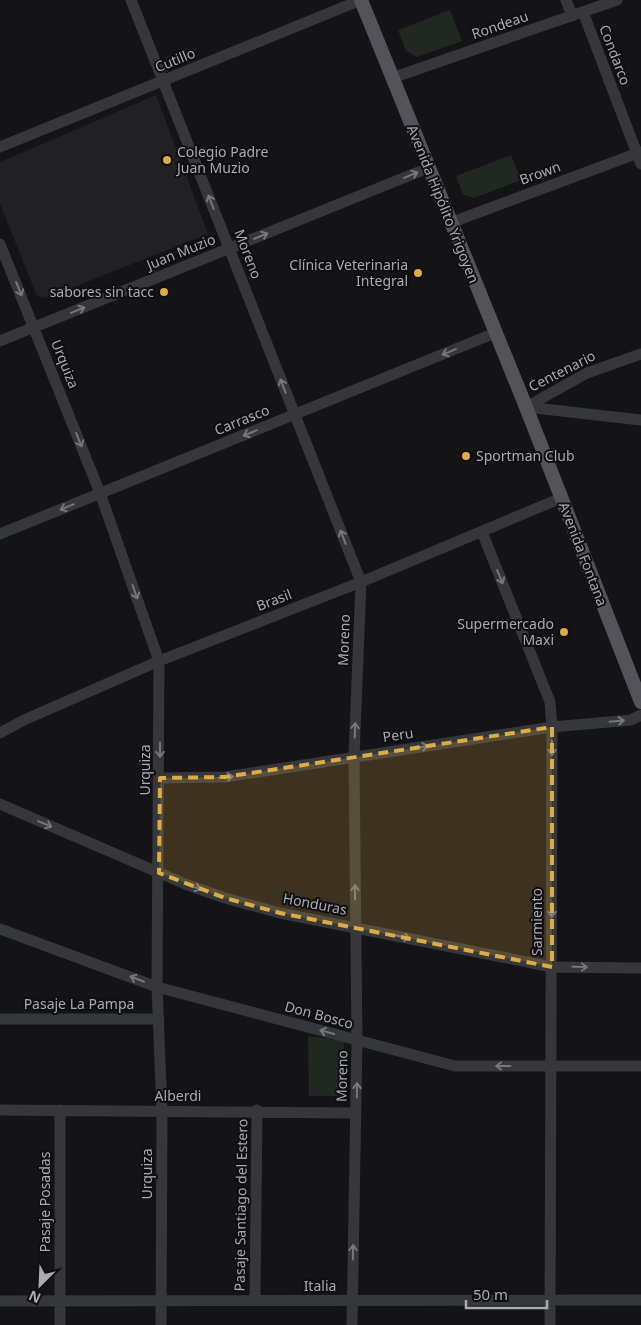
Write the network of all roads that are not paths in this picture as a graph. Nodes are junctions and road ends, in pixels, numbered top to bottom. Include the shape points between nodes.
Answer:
1 (131, 0) edge
2 (361, 0) edge
3 (566, 0) edge
4 (617, 0) edge
5 (577, 14) junction
6 (392, 78) junction
7 (163, 81) junction
8 (0, 148) edge
9 (640, 156) edge
10 (428, 168) junction
11 (450, 223) junction
12 (0, 244) edge
13 (229, 248) junction
14 (34, 327) junction
15 (494, 333) junction
16 (0, 341) edge
17 (641, 354) edge
18 (526, 407) junction
19 (295, 416) junction
20 (641, 420) edge
21 (100, 493) junction
22 (561, 498) junction
23 (482, 532) junction
24 (0, 534) edge
25 (361, 582) junction
26 (160, 661) junction
27 (640, 696) edge
28 (641, 715) edge
29 (552, 727) junction
30 (1, 734) edge
31 (354, 757) junction
32 (160, 778) junction
33 (0, 804) edge
34 (159, 873) junction
35 (356, 927) junction
36 (0, 929) edge
37 (552, 967) junction
38 (641, 968) edge
39 (157, 987) junction
40 (0, 1019) edge
41 (159, 1019) junction
42 (357, 1040) junction
43 (551, 1066) junction
44 (641, 1066) edge
45 (0, 1110) edge
46 (60, 1110) junction
47 (257, 1110) junction
48 (162, 1111) junction
49 (356, 1113) junction
50 (161, 1300) junction
51 (550, 1300) junction
52 (641, 1300) edge
53 (0, 1301) edge
54 (255, 1301) junction
55 (352, 1301) junction
56 (60, 1302) junction
57 (60, 1325) edge
58 (161, 1325) edge
59 (352, 1325) edge
60 (550, 1325) edge

1 - 7 street, Moreno
2 - 6 main road, Avenida Hipólito Yrigoyen
2 - 7 street, Cutillo
3 - 5 street, Condarco
4 - 5 street, Rondeau
5 - 6 street, Rondeau
5 - 9 street, Condarco
6 - 10 main road, Avenida Hipólito Yrigoyen
7 - 8 street, Cutillo
13 -> 7 street, Moreno
9 - 11 street, Brown
10 - 11 main road, Avenida Hipólito Yrigoyen
13 -> 10 street, Juan Muzio
11 - 15 main road, Avenida Hipólito Yrigoyen
12 -> 14 street, Urquiza
14 -> 13 street, Juan Muzio
19 -> 13 street, Moreno
14 - 16 street, Juan Muzio
14 -> 21 street, Urquiza
15 - 18 main road, Avenida Hipólito Yrigoyen
15 -> 19 street, Carrasco
17 - 18 street, Centenario via 587,373
18 - 20 street
18 - 22 main road, Avenida Fontana
19 -> 21 street, Carrasco
25 -> 19 street, Moreno
21 -> 24 street, Carrasco
21 -> 26 street, Urquiza
22 - 23 street, Brasil
22 - 27 main road, Avenida Fontana
23 - 25 street, Brasil
23 -> 29 street, Sarmiento via 550,702
25 - 26 street, Brasil
31 -> 25 street, Moreno
26 - 30 street, Brasil via 24,720
26 -> 32 street, Urquiza
29 -> 28 street, Peru via 631,720
31 -> 29 street, Peru
29 -> 37 street, Sarmiento
32 -> 31 street, Peru via 225,777
35 -> 31 street, Moreno
32 - 34 street, Urquiza
33 -> 34 street, Honduras
34 -> 35 street, Honduras via 225,898 280,913
34 - 39 street, Urquiza
35 -> 37 street, Honduras
35 - 42 street, Moreno
39 -> 36 street, Don Bosco
37 -> 38 street, Honduras
37 - 43 street, Sarmiento
39 - 41 street, Urquiza
42 -> 39 street, Don Bosco
40 - 41 street, Pasaje La Pampa
41 - 48 street, Urquiza
43 -> 42 street, Don Bosco via 455,1066
49 -> 42 street, Moreno
43 - 44 street, Don Bosco
43 - 51 street, Sarmiento
45 - 46 street, Alberdi
46 - 48 street, Alberdi
46 - 56 street, Pasaje Posadas
47 - 48 street, Alberdi
47 - 49 street, Alberdi
47 - 54 street, Pasaje Santiago del Estero
48 - 50 street, Urquiza
55 -> 49 street, Moreno
50 - 54 street, Italia
50 - 56 street, Italia
50 - 58 street, Urquiza
51 - 52 street, Italia
51 - 55 street, Italia
51 - 60 street, Sarmiento
53 - 56 street, Italia
54 - 55 street, Italia
55 - 59 street, Moreno
56 - 57 street, Pasaje Posadas

